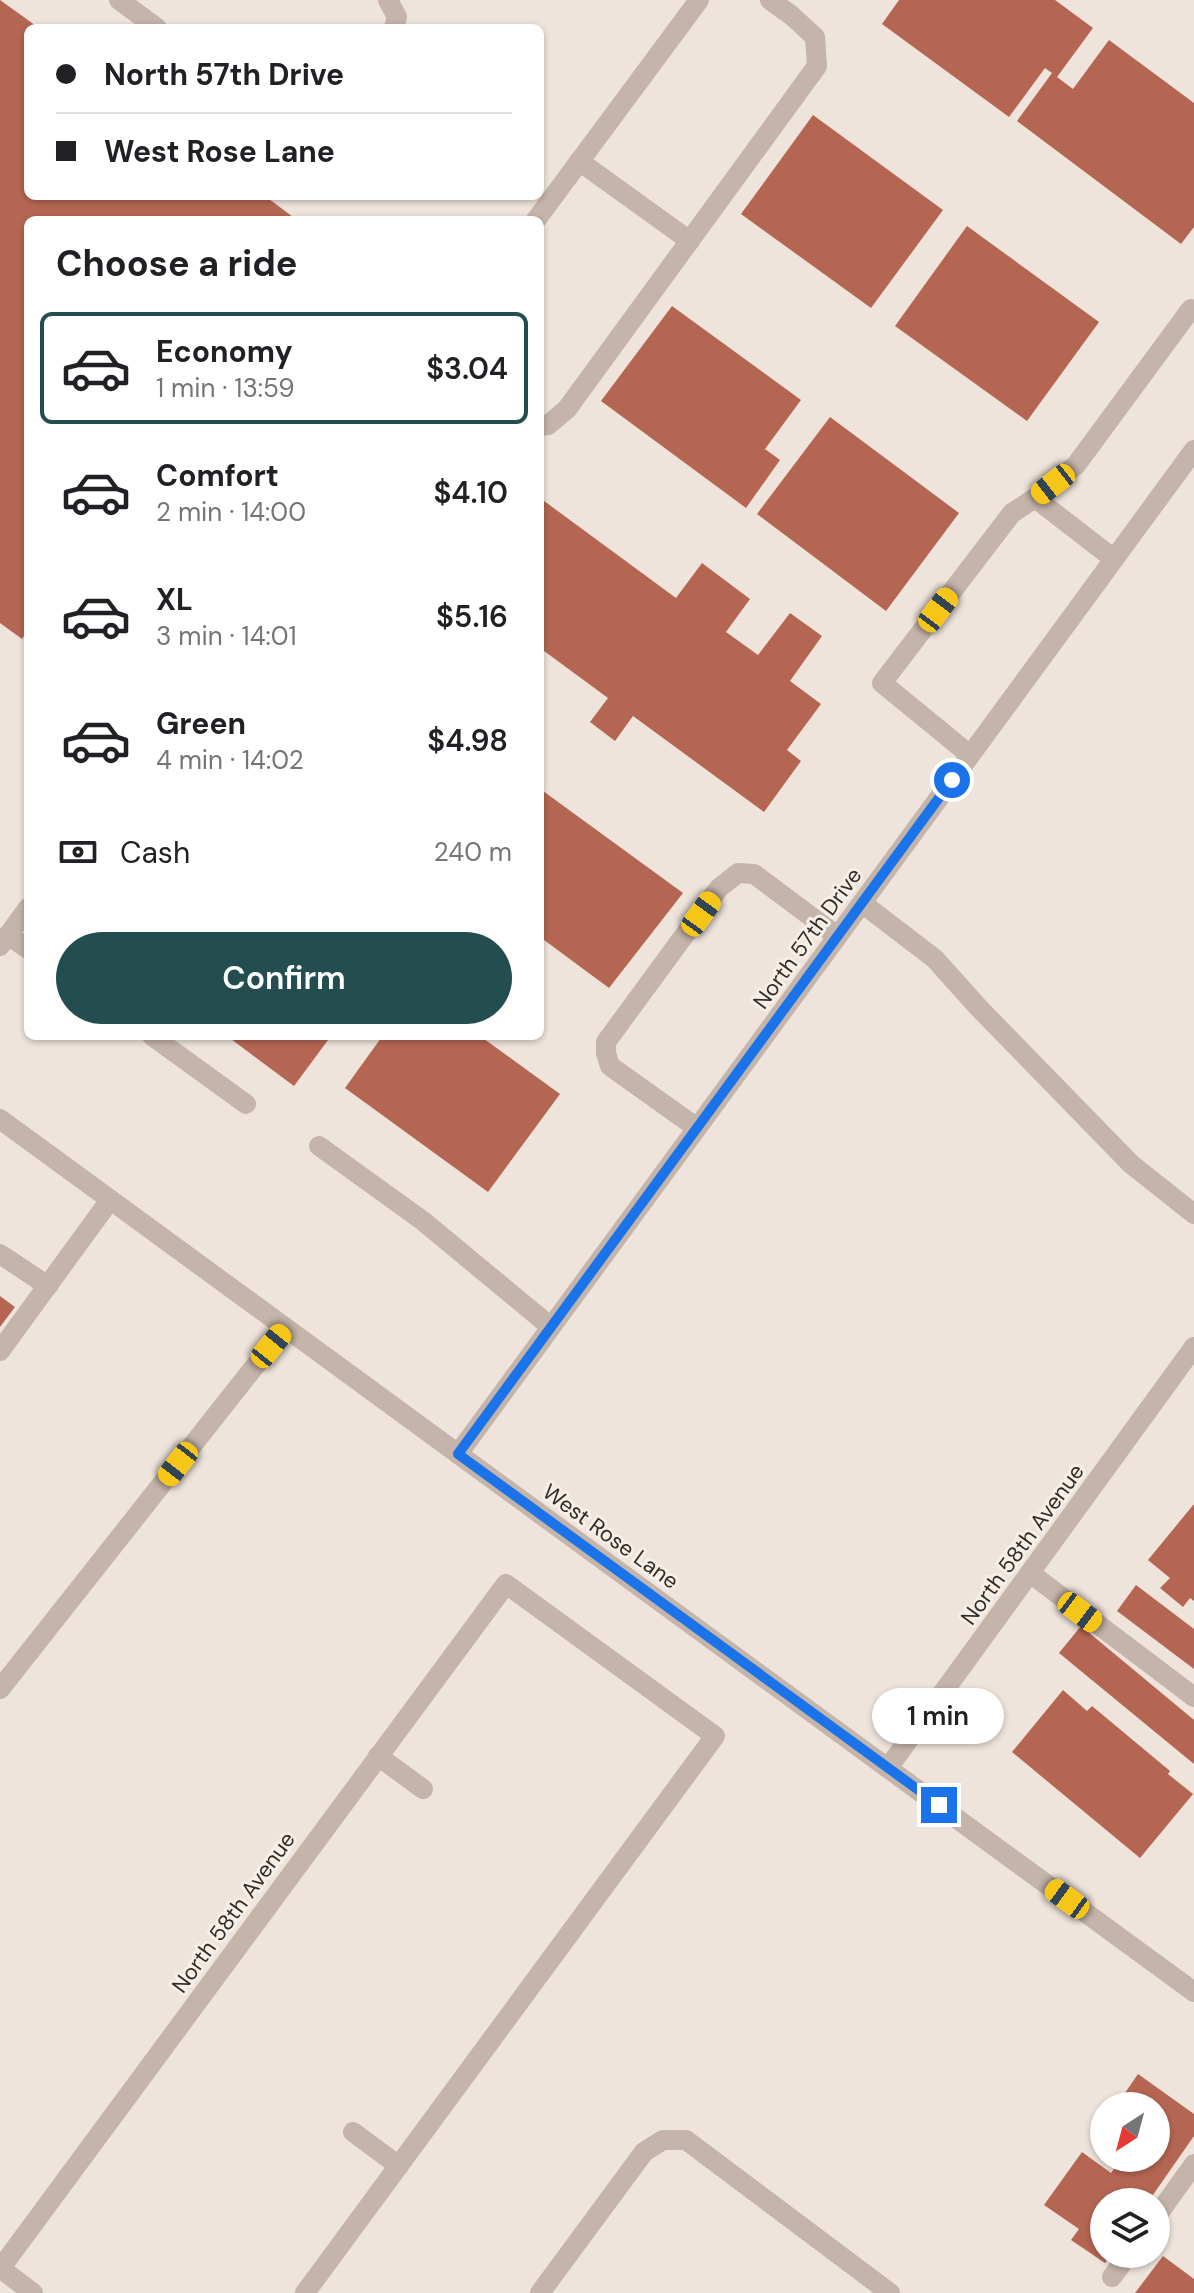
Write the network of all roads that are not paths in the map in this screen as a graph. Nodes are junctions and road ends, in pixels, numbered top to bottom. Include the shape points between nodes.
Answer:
1 (119, 0) edge
2 (388, 0) edge
3 (699, 0) edge
4 (770, 0) edge
5 (152, 24) edge
6 (395, 24) edge
7 (579, 161) junction
8 (539, 216) edge
9 (690, 241) junction
10 (1194, 311) edge
11 (544, 426) edge
12 (1194, 450) edge
13 (1035, 498) junction
14 (1114, 559) junction
15 (970, 755) junction
16 (862, 903) junction
17 (24, 914) edge
18 (837, 936) junction
19 (4, 941) edge
20 (24, 948) edge
21 (158, 1040) edge
22 (246, 1104) dead end
23 (0, 1119) edge
24 (697, 1128) junction
25 (319, 1146) dead end
26 (110, 1200) junction
27 (1194, 1214) edge
28 (0, 1254) edge
29 (48, 1286) junction
30 (551, 1327) junction
31 (285, 1328) junction
32 (0, 1351) edge
33 (1191, 1358) edge
34 (458, 1454) junction
35 (1030, 1573) junction
36 (0, 1689) edge
37 (1194, 1697) edge
38 (378, 1756) junction
39 (888, 1768) junction
40 (423, 1789) dead end
41 (1194, 1992) edge
42 (353, 2132) dead end
43 (1194, 2164) edge
44 (399, 2166) junction
45 (1170, 2197) edge
46 (0, 2268) edge
47 (1119, 2268) edge
48 (1112, 2277) dead end
49 (33, 2293) edge
50 (305, 2293) edge
51 (540, 2293) edge
52 (890, 2293) edge

1 - 5 street
2 - 6 street
3 - 7 street
4 - 9 street via 815,37 817,66
7 - 8 street
7 - 9 street
9 - 11 street via 567,409
10 - 13 street via 1076,465
12 - 14 street, North 57th Drive
13 - 14 street
13 - 15 street via 1012,513 882,683
14 - 15 street, North 57th Drive
15 - 16 street, North 57th Drive
16 - 18 street, North 57th Drive
16 - 27 street via 935,959 1131,1164
17 - 19 street
18 - 24 street, North 57th Drive
18 - 24 street via 754,874 738,873 719,888 615,1029 606,1042 610,1066
19 - 20 street
21 - 22 street
23 - 26 street, West Rose Lane
24 - 30 street, North 57th Drive
25 - 30 street via 423,1221
26 - 29 street
26 - 31 street, West Rose Lane
28 - 29 street
29 - 32 street
30 - 34 street, North 57th Drive
31 - 34 street, West Rose Lane
31 - 36 street
33 - 35 street, North 58th Avenue
34 - 39 street, West Rose Lane
35 - 37 street
35 - 39 street, North 58th Avenue
38 - 40 street
38 - 44 street, North 58th Avenue via 506,1584 715,1736
38 - 46 street, North 58th Avenue
39 - 41 street, West Rose Lane
42 - 44 street
43 - 45 street
44 - 50 street
46 - 49 street
47 - 48 street
51 - 52 street via 644,2152 663,2140 686,2140

